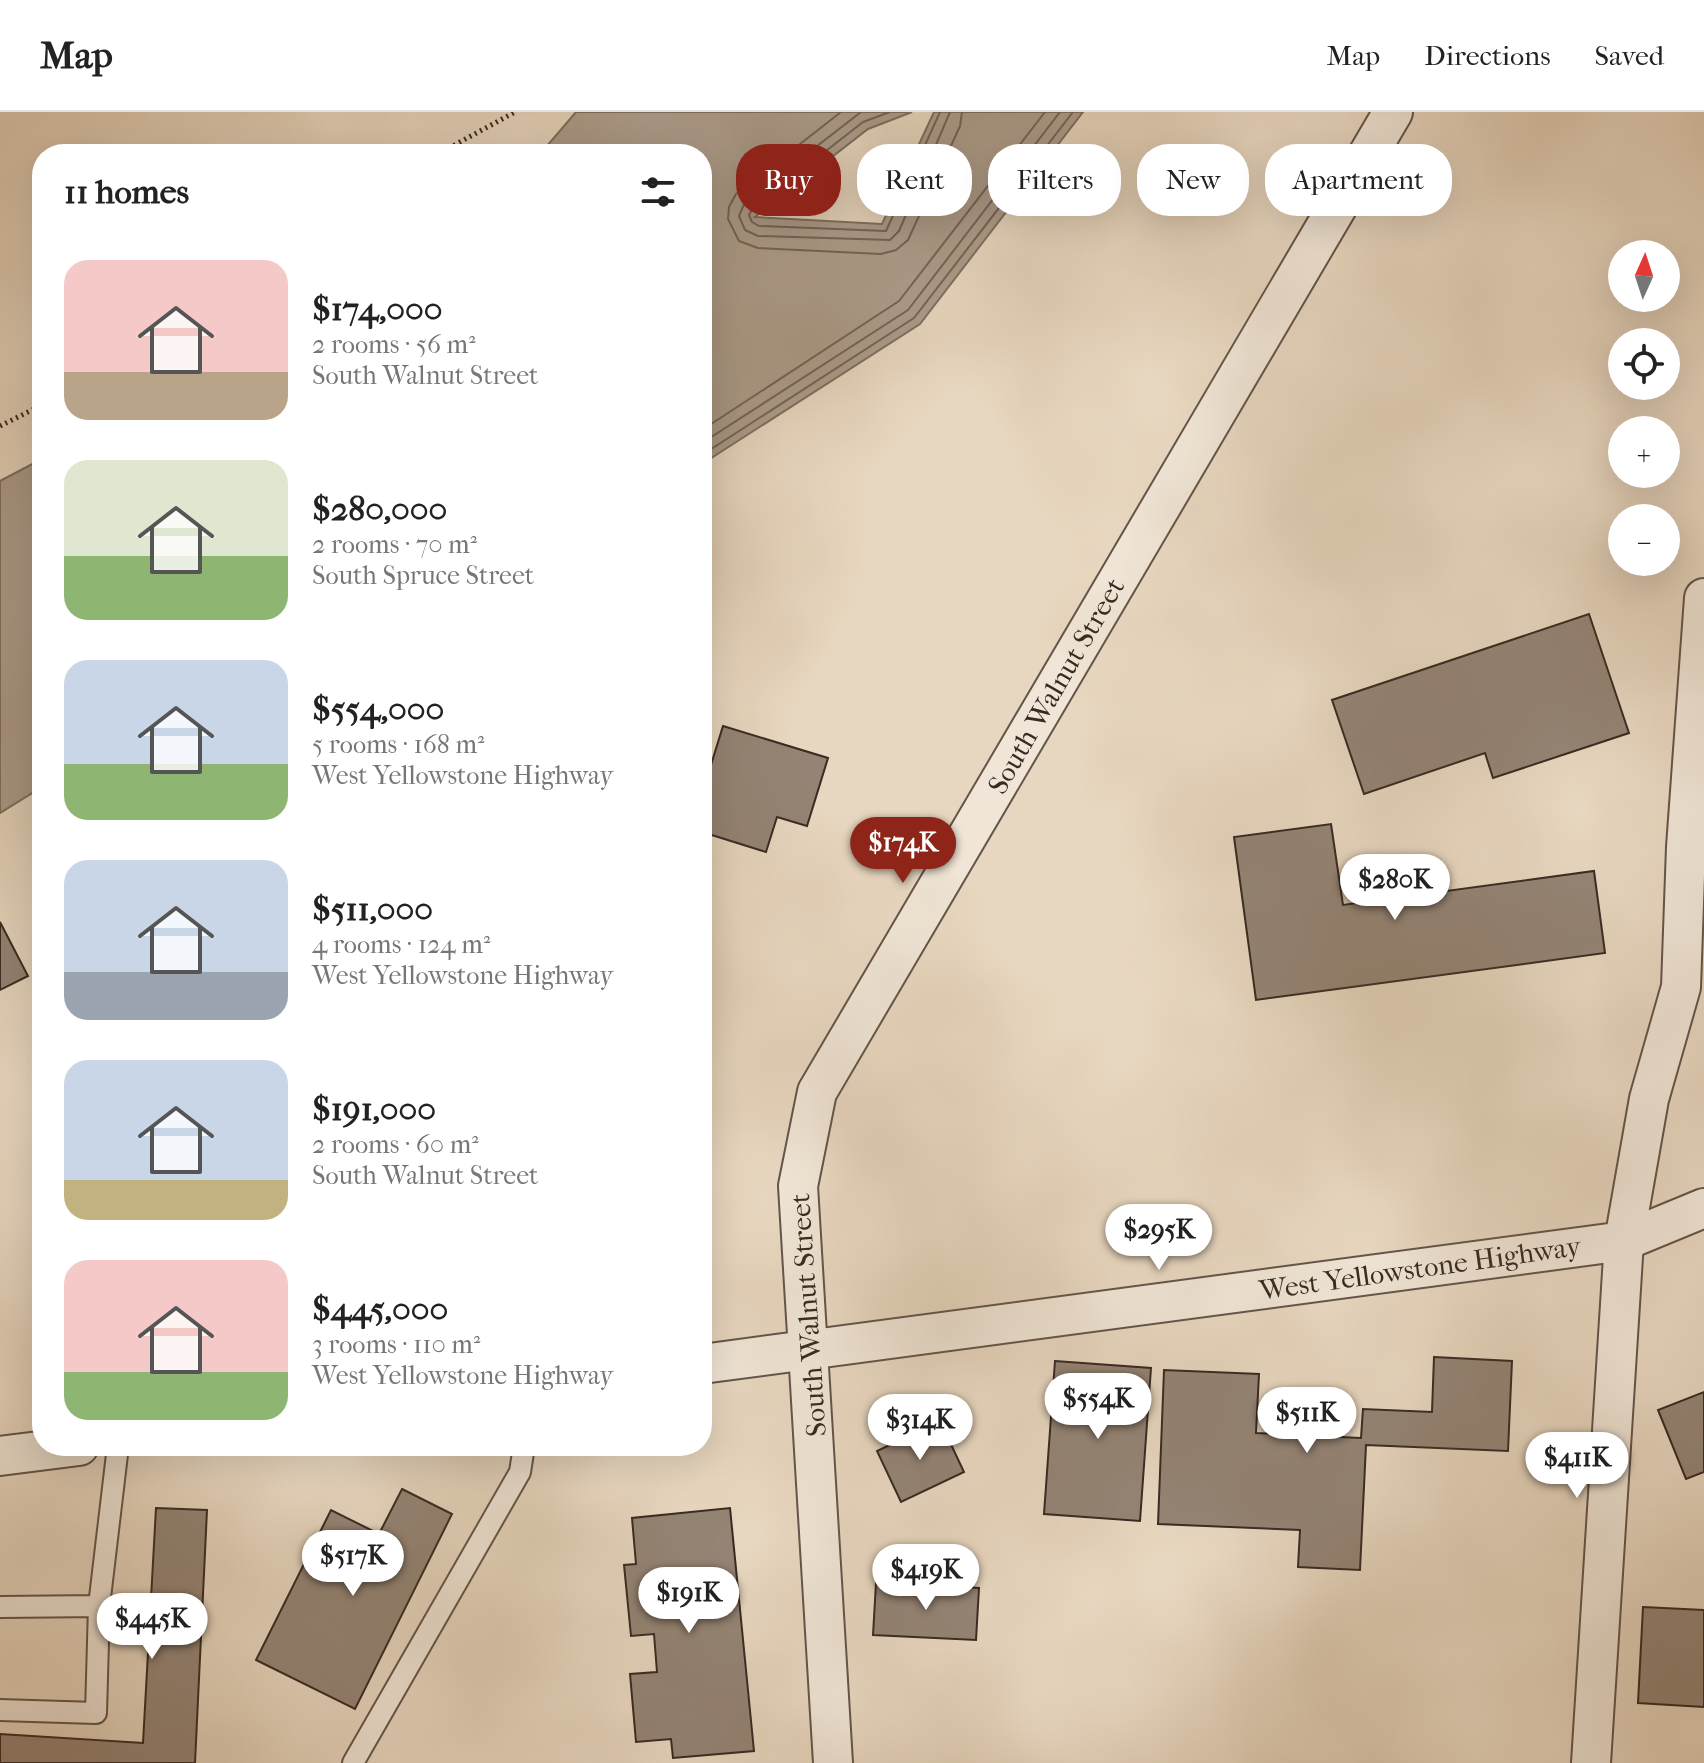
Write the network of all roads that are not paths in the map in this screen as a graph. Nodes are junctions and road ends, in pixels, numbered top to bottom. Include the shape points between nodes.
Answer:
1 (1393, 112) edge
2 (1704, 598) edge
3 (1695, 843) edge
4 (1704, 1208) edge
5 (1624, 1241) junction
6 (810, 1349) junction
7 (712, 1363) edge
8 (32, 1452) edge
9 (0, 1456) edge
10 (117, 1456) edge
11 (522, 1456) edge
12 (99, 1606) junction
13 (0, 1607) edge
14 (0, 1710) edge
15 (353, 1763) edge
16 (833, 1763) edge
17 (1591, 1763) edge

1 - 6 street, South Walnut Street via 817,1092 798,1186
2 - 3 street
3 - 5 street via 1681,987 1649,1099
4 - 5 street, West Yellowstone Highway
5 - 6 street, West Yellowstone Highway
5 - 17 street
6 - 7 street, West Yellowstone Highway
6 - 16 street, South Walnut Street
8 - 9 street
10 - 12 lane
11 - 15 lane via 520,1472
12 - 13 lane
12 - 14 lane via 96,1713

